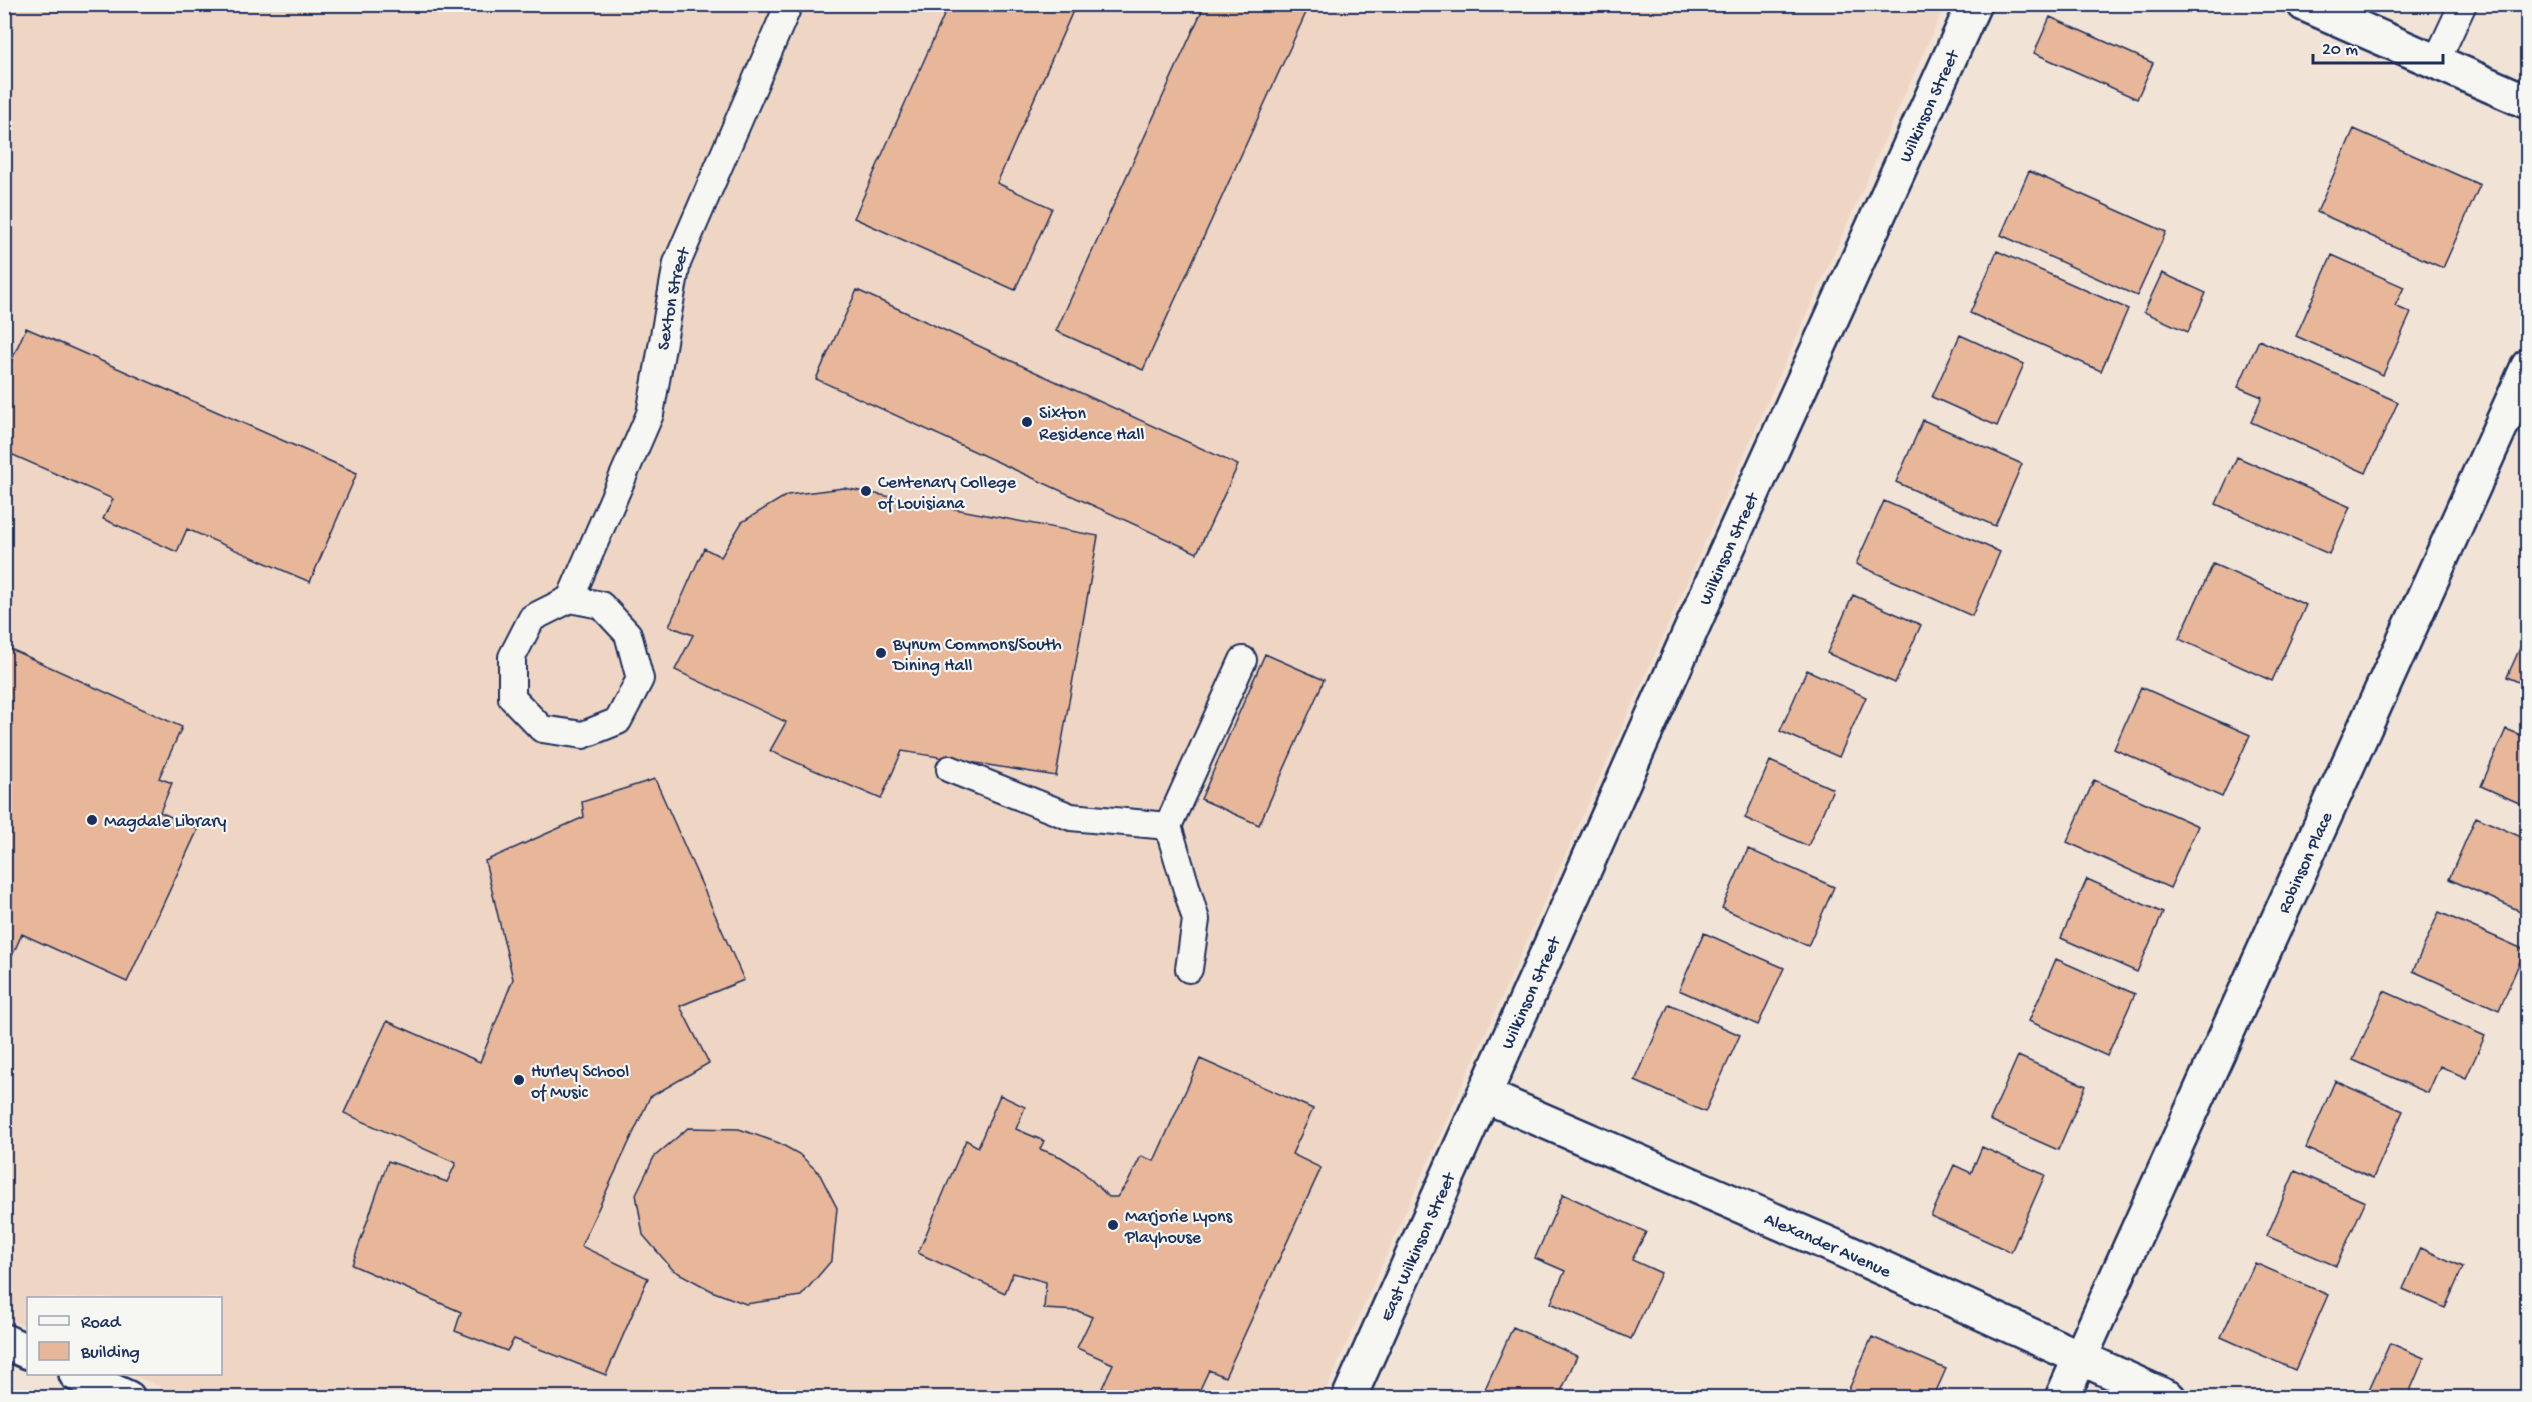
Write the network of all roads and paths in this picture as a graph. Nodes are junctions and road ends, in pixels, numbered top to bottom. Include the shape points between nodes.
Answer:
1 (789, 4) edge
2 (1974, 4) edge
3 (2304, 4) edge
4 (2463, 4) edge
5 (2436, 62) junction
6 (2528, 102) edge
7 (2528, 366) edge
8 (570, 599) junction
9 (1243, 660) dead end
10 (950, 769) dead end
11 (1168, 826) junction
12 (1189, 969) dead end
13 (1485, 1095) junction
14 (4, 1341) edge
15 (27, 1352) edge
16 (2080, 1358) junction
17 (77, 1375) edge
18 (128, 1398) edge
19 (1349, 1398) edge
20 (2062, 1398) edge
21 (2169, 1398) edge

1 - 8 lane, Sexton Street via 677,263 650,414
2 - 13 street, Wilkinson Street
3 - 5 street
4 - 5 lane
5 - 6 street
7 - 16 street, Robinson Place
8 - 8 lane via 601,605 628,634 640,679 618,721 583,735 542,729 512,698 512,657 532,618
9 - 11 lane
10 - 11 lane via 1071,817
11 - 12 lane via 1196,920
13 - 16 street, Alexander Avenue
13 - 19 street, East Wilkinson Street
14 - 15 street
16 - 20 street, Robinson Place
16 - 21 street, Alexander Avenue
17 - 18 street

